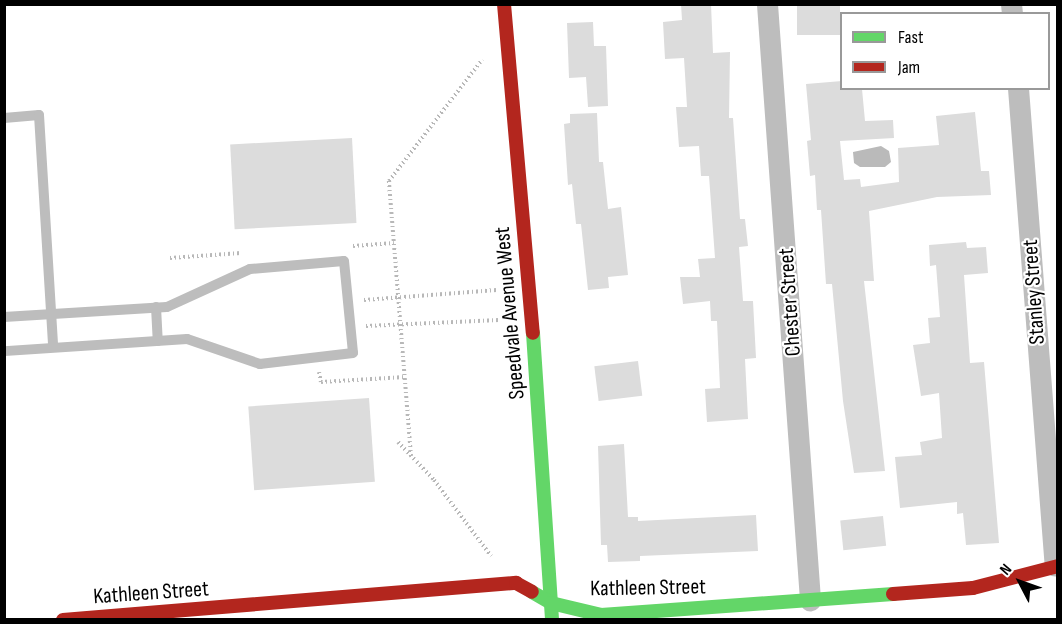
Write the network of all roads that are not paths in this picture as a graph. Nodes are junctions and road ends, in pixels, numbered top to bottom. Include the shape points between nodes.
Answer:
1 (504, 4) edge
2 (767, 4) edge
3 (1018, 90) edge
4 (4, 118) edge
5 (156, 307) junction
6 (52, 313) junction
7 (4, 317) edge
8 (158, 341) junction
9 (53, 347) junction
10 (4, 351) edge
11 (1056, 566) edge
12 (810, 600) junction
13 (551, 603) junction
14 (208, 615) edge
15 (63, 620) edge
16 (552, 620) edge

1 - 13 street, Speedvale Avenue West via 535,358
2 - 12 street, Chester Street
3 - 11 street, Stanley Street
4 - 6 lane via 39,115
5 - 6 lane
5 - 8 lane
5 - 8 lane via 187,301 250,268 345,261 353,353 260,364 187,339
6 - 7 lane
6 - 9 lane
8 - 9 lane
9 - 10 lane
11 - 12 street, Kathleen Street via 973,588
12 - 13 street, Kathleen Street via 601,615
13 - 14 street, Kathleen Street via 516,583
13 - 16 street, Speedvale Avenue West
14 - 15 street, Kathleen Street

